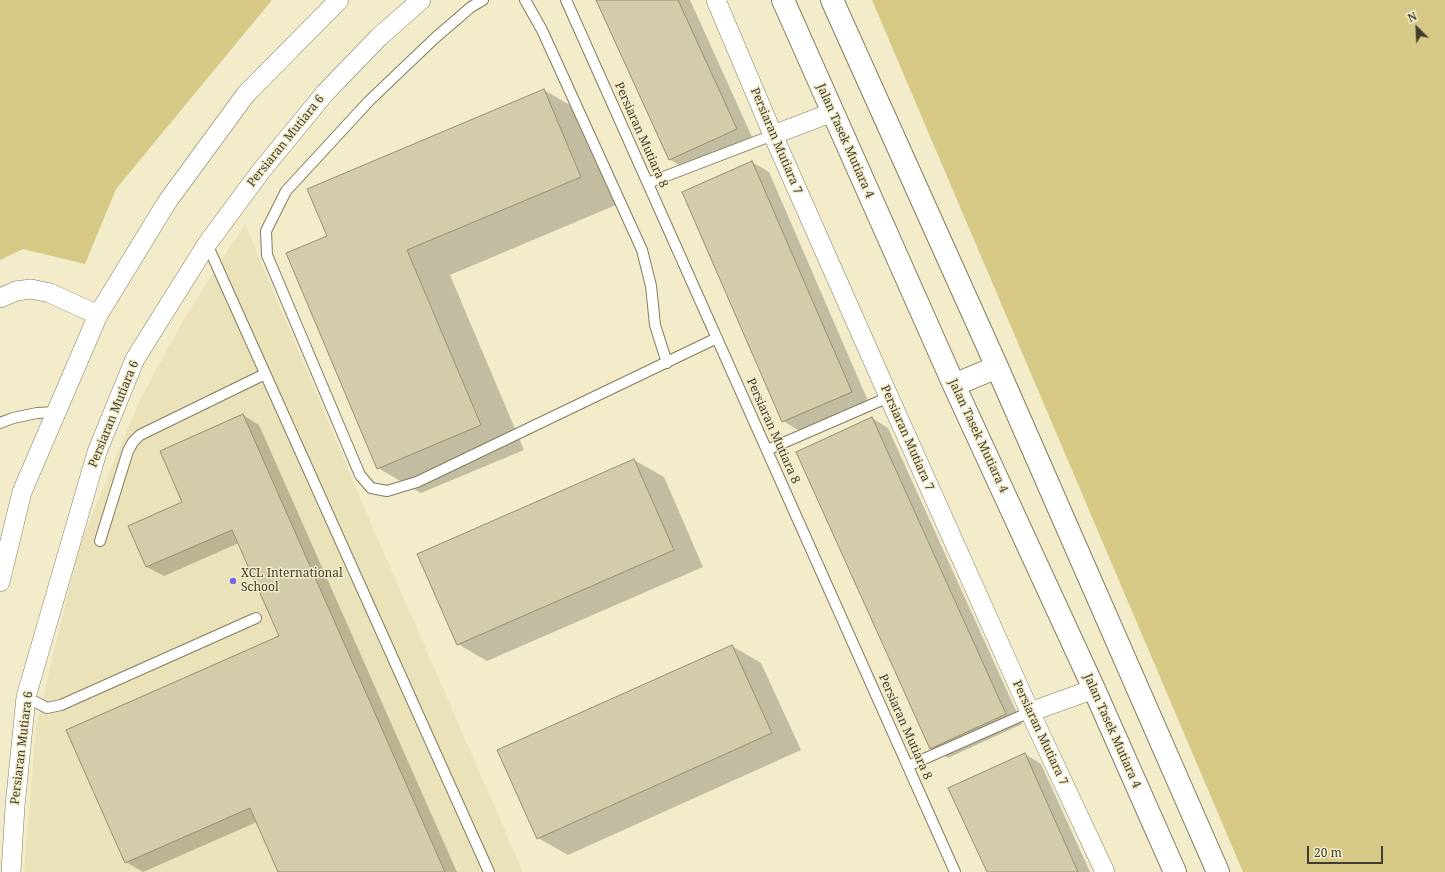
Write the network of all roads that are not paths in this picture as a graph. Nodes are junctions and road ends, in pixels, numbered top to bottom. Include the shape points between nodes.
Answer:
1 (339, 0) edge
2 (421, 0) edge
3 (483, 0) edge
4 (525, 0) edge
5 (566, 0) edge
6 (716, 0) edge
7 (783, 0) edge
8 (832, 0) edge
9 (833, 112) junction
10 (773, 135) junction
11 (648, 183) junction
12 (207, 244) junction
13 (0, 298) edge
14 (98, 316) junction
15 (717, 338) junction
16 (667, 362) junction
17 (996, 367) junction
18 (265, 374) junction
19 (954, 385) junction
20 (888, 397) junction
21 (56, 412) junction
22 (0, 423) edge
23 (767, 450) junction
24 (100, 541) dead end
25 (0, 582) edge
26 (256, 618) dead end
27 (1094, 689) junction
28 (26, 697) junction
29 (1030, 712) junction
30 (908, 766) junction
31 (11, 872) edge
32 (489, 872) edge
33 (955, 872) edge
34 (1105, 872) edge
35 (1175, 872) edge
36 (1218, 872) edge

1 - 14 street via 246,94 167,202
2 - 12 street, Persiaran Mutiara 6 via 379,37 325,93 261,171
3 - 16 lane via 435,38 369,101 286,191 266,231 267,255 360,475 371,488 387,491 417,482
4 - 16 lane via 542,30 642,250 651,286 655,325
5 - 11 lane, Persiaran Mutiara 8
6 - 10 street, Persiaran Mutiara 7
7 - 9 street, Jalan Tasek Mutiara 4
8 - 17 street
9 - 10 street
9 - 19 street, Jalan Tasek Mutiara 4
10 - 11 lane
10 - 20 street, Persiaran Mutiara 7
11 - 15 lane, Persiaran Mutiara 8
12 - 18 lane
12 - 28 street, Persiaran Mutiara 6 via 136,360 97,452
13 - 14 street via 16,291 31,289 50,293
14 - 21 street
15 - 16 lane
15 - 23 lane, Persiaran Mutiara 8
17 - 19 street
17 - 36 street
18 - 24 lane via 140,435 133,442
18 - 32 lane
19 - 27 street, Jalan Tasek Mutiara 4
20 - 23 lane
20 - 29 street, Persiaran Mutiara 7
21 - 22 lane via 37,413
21 - 25 street via 22,492
23 - 30 lane, Persiaran Mutiara 8
26 - 28 lane via 61,706 47,708
27 - 29 street
27 - 35 street, Jalan Tasek Mutiara 4
28 - 31 street, Persiaran Mutiara 6
29 - 30 lane
29 - 34 street, Persiaran Mutiara 7
30 - 33 lane, Persiaran Mutiara 8

